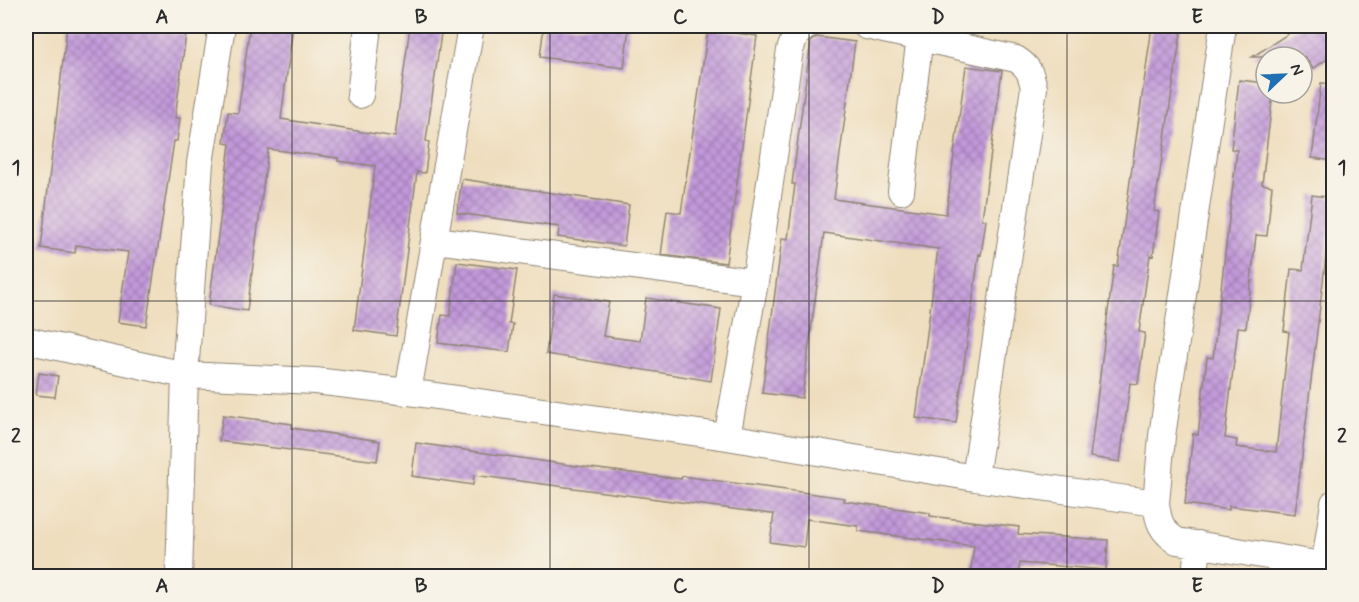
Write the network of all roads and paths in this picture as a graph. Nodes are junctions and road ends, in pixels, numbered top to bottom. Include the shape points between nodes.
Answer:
1 (222, 26) edge
2 (368, 26) edge
3 (471, 26) edge
4 (807, 26) edge
5 (866, 26) edge
6 (1225, 30) edge
7 (912, 32) edge
8 (360, 95) dead end
9 (901, 191) dead end
10 (435, 240) junction
11 (755, 282) junction
12 (26, 340) edge
13 (185, 375) junction
14 (408, 392) junction
15 (727, 436) junction
16 (975, 478) junction
17 (1156, 503) junction
18 (1334, 503) edge
19 (1198, 544) junction
20 (1327, 570) edge
21 (179, 576) edge
22 (1195, 576) edge

1 - 13 lane via 200,163
2 - 8 lane
3 - 10 lane
4 - 11 lane via 796,34 790,50
5 - 7 lane
6 - 17 lane via 1162,436
7 - 9 lane
7 - 16 lane via 1016,59 1026,65 1034,88
10 - 11 lane
10 - 14 lane
11 - 15 lane
12 - 13 lane
13 - 14 lane via 315,381
13 - 21 lane
14 - 15 lane
15 - 16 lane
16 - 17 lane
17 - 19 lane via 1158,521 1167,534 1177,541
18 - 20 lane
19 - 20 lane
19 - 22 lane

